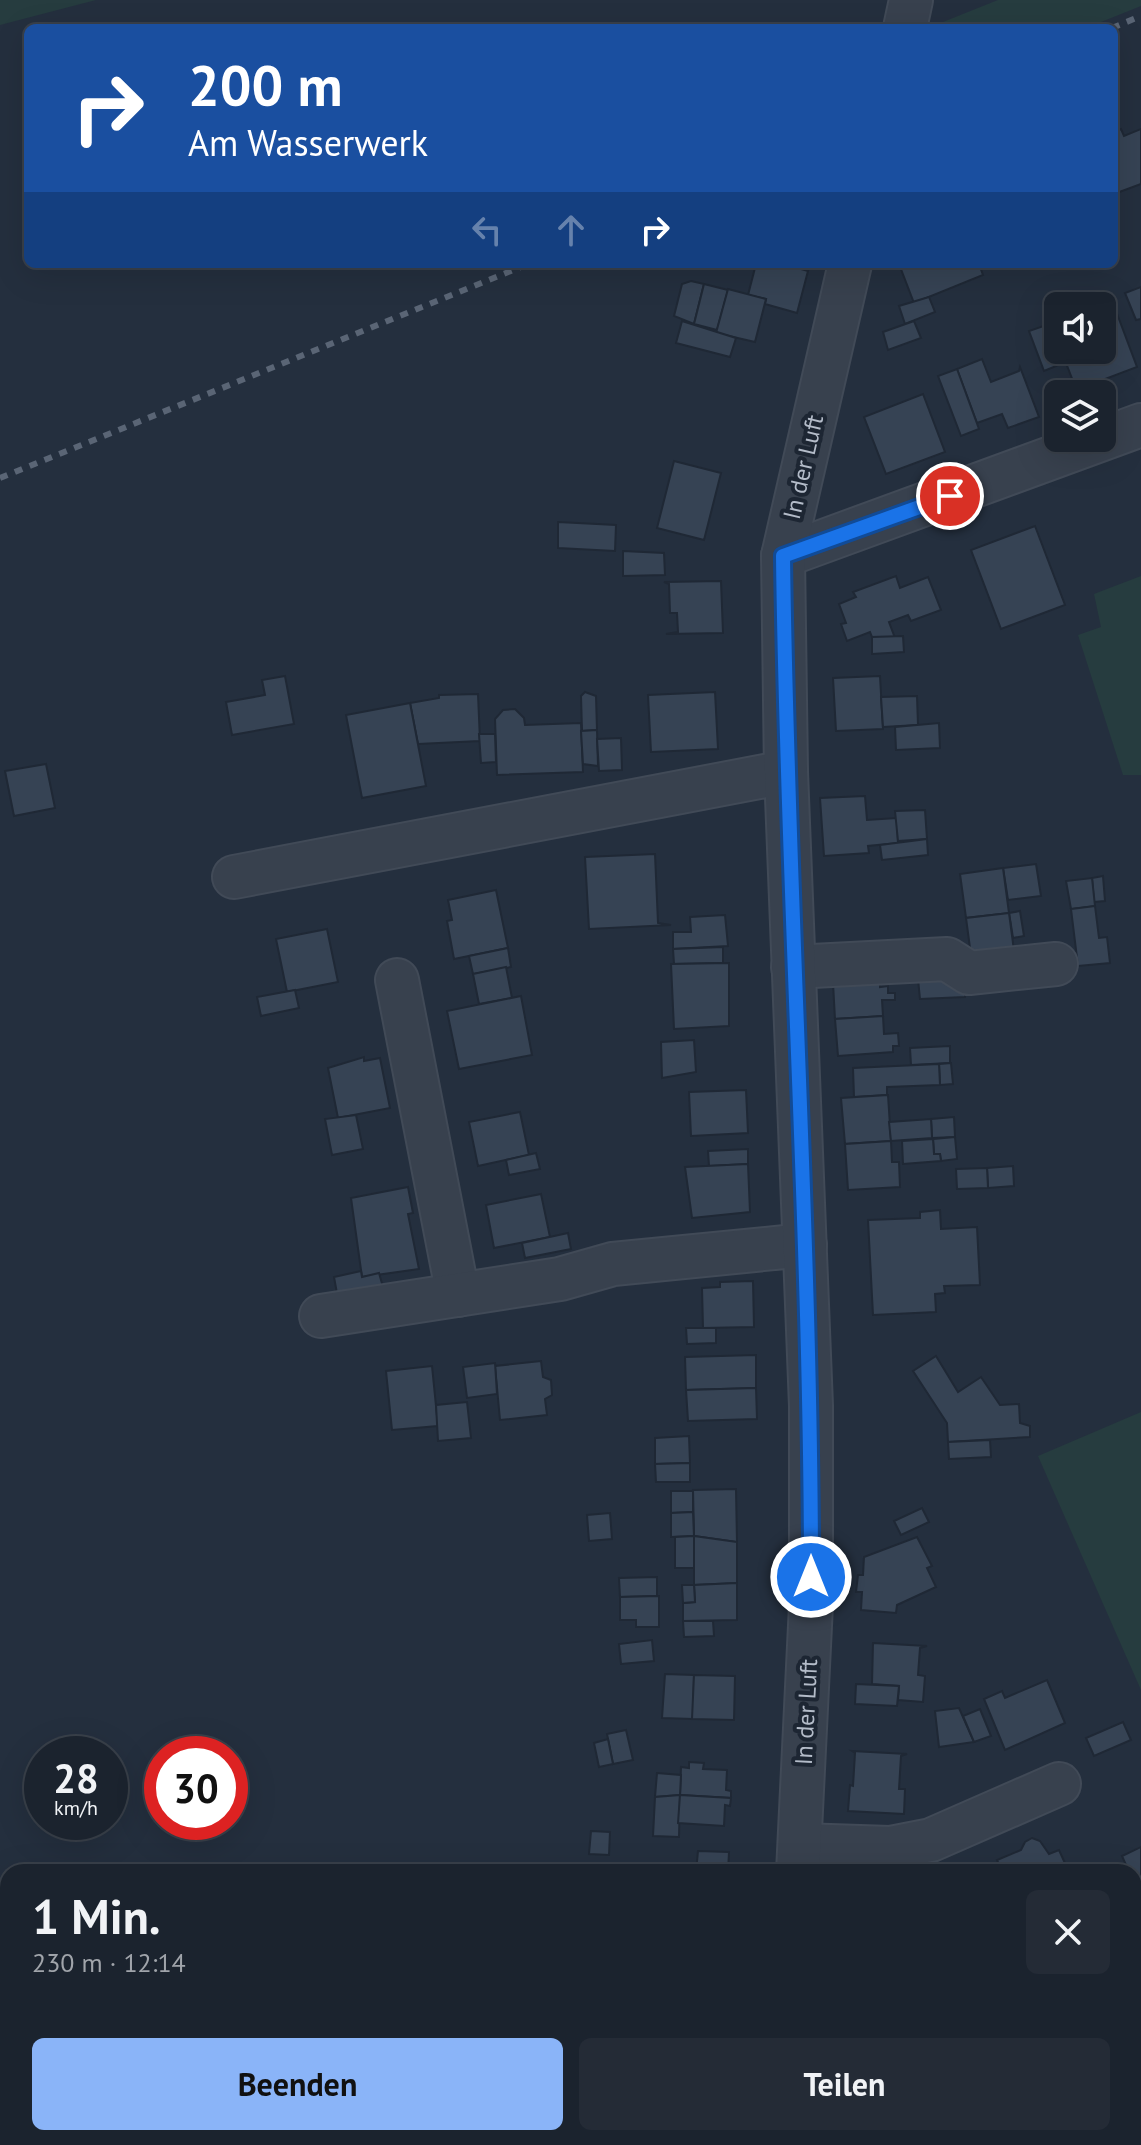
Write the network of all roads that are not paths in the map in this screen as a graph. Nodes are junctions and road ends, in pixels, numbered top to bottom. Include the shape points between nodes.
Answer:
1 (911, 0) edge
2 (906, 24) edge
3 (849, 268) edge
4 (1141, 425) edge
5 (783, 556) junction
6 (786, 772) junction
7 (234, 877) dead end
8 (1056, 964) dead end
9 (793, 967) junction
10 (397, 980) dead end
11 (805, 1245) junction
12 (458, 1295) junction
13 (321, 1316) dead end
14 (1059, 1784) dead end
15 (799, 1859) edge

1 - 2 street
3 - 5 street, In der Luft
4 - 5 street
5 - 6 street, In der Luft
6 - 7 street
6 - 9 street, In der Luft
8 - 9 street via 969,973 947,959
9 - 11 street, In der Luft
10 - 12 street
11 - 12 street via 613,1264 560,1279
11 - 15 street, In der Luft via 811,1605
12 - 13 street
14 - 15 street via 931,1840

